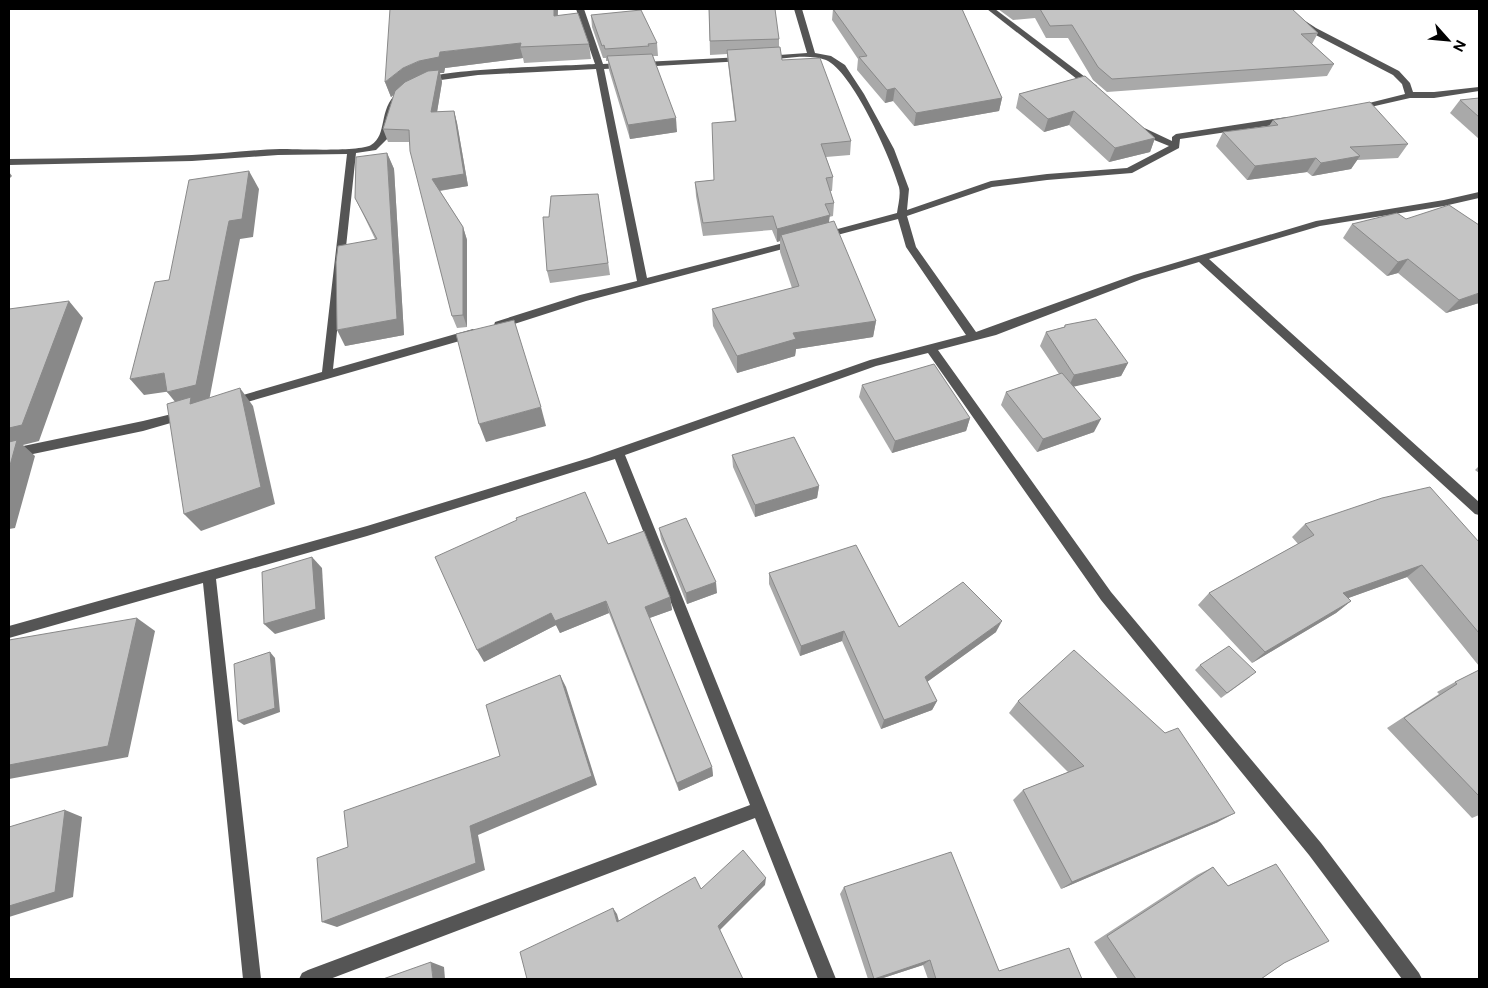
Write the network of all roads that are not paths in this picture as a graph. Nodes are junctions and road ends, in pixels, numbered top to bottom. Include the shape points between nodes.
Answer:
1 (580, 9) edge
2 (798, 9) edge
3 (991, 9) edge
4 (1282, 9) edge
5 (812, 55) junction
6 (600, 67) junction
7 (1479, 89) edge
8 (1098, 91) edge
9 (1410, 95) junction
10 (1350, 110) edge
11 (1294, 119) edge
12 (1134, 124) edge
13 (1176, 146) junction
14 (352, 151) junction
15 (9, 162) edge
16 (1479, 195) edge
17 (1444, 202) junction
18 (1458, 212) edge
19 (902, 215) junction
20 (1201, 258) junction
21 (643, 283) junction
22 (973, 337) junction
23 (931, 348) junction
24 (327, 374) junction
25 (216, 407) edge
26 (198, 412) edge
27 (618, 452) junction
28 (9, 454) edge
29 (1479, 510) edge
30 (209, 575) junction
31 (9, 632) edge
32 (759, 809) junction
33 (252, 979) edge
34 (308, 979) edge
35 (827, 979) edge
36 (1412, 979) edge

1 - 6 street
2 - 5 street
3 - 8 street
4 - 9 street via 1313,30 1396,74 1406,83
5 - 6 street
5 - 19 street via 828,58 842,67 860,94 890,149 904,189
6 - 14 street via 429,79 395,99 388,112 385,136 373,148
6 - 21 street
7 - 9 street
9 - 10 street
11 - 13 street via 1176,137
12 - 13 street via 1145,133
13 - 19 street via 1129,170 991,184
14 - 15 street
14 - 24 street
16 - 17 street
17 - 18 street
17 - 20 street via 1319,223
19 - 21 street
19 - 22 street via 911,248
20 - 22 street via 1138,277
20 - 29 street
21 - 24 street
22 - 23 street
23 - 27 street via 874,363
23 - 36 street via 1106,596 1315,849
24 - 25 street
26 - 28 street
27 - 30 street via 376,528
27 - 32 street
30 - 31 street
30 - 33 street
32 - 34 street
32 - 35 street

